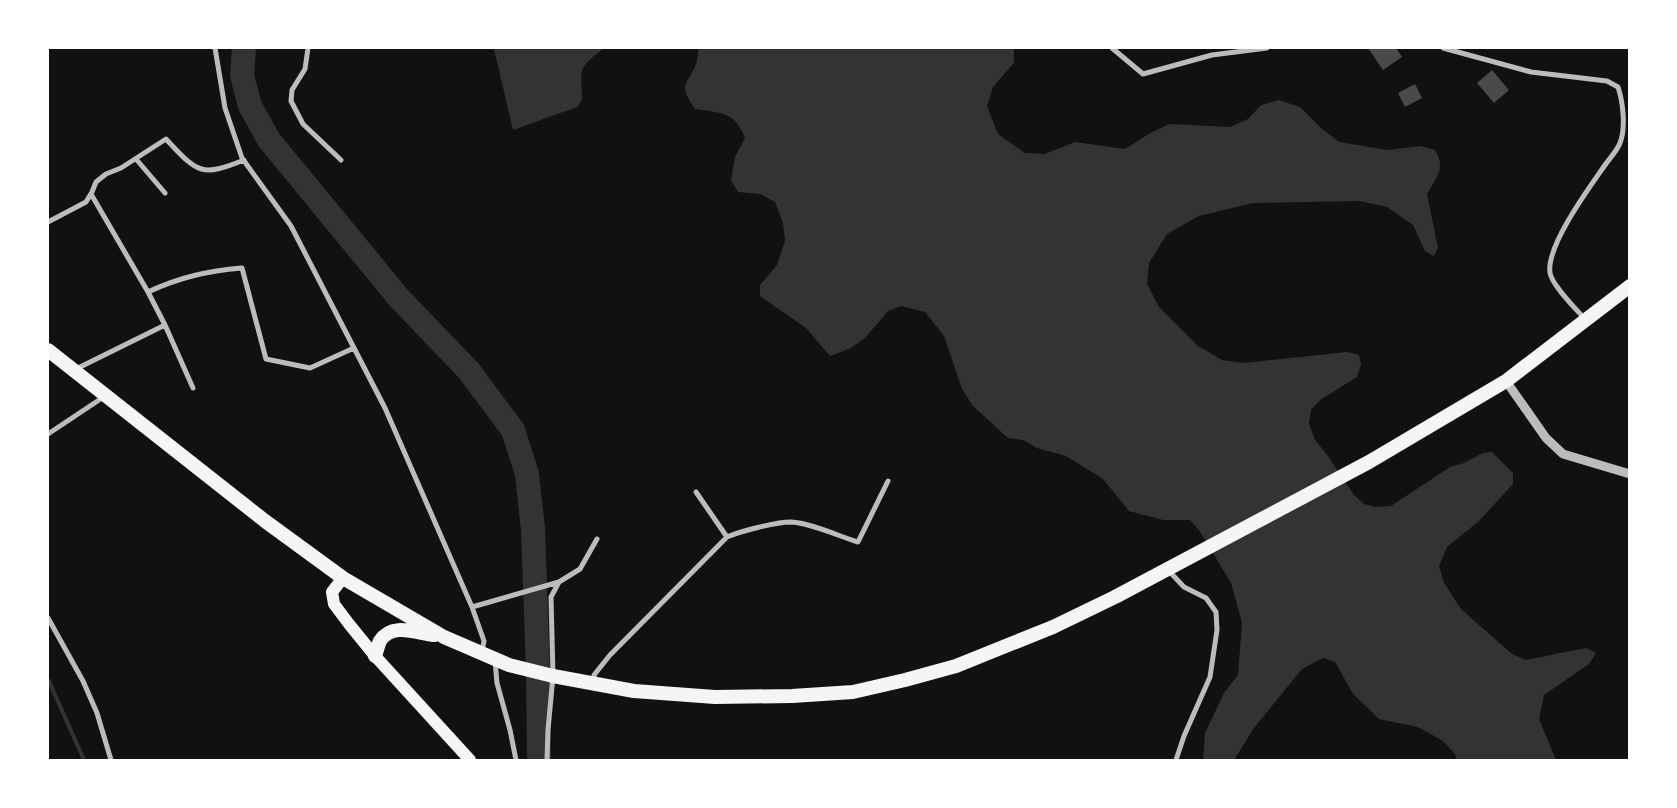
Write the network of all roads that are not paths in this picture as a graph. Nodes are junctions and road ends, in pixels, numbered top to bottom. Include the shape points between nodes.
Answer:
1 (215, 48) edge
2 (308, 48) edge
3 (1112, 48) edge
4 (1267, 48) edge
5 (1443, 48) edge
6 (136, 159) junction
7 (244, 160) junction
8 (341, 160) dead end
9 (164, 193) dead end
10 (91, 194) junction
11 (48, 222) edge
12 (1630, 286) edge
13 (148, 292) junction
14 (1586, 321) junction
15 (165, 325) junction
16 (354, 348) junction
17 (48, 350) edge
18 (74, 370) junction
19 (1506, 381) junction
20 (193, 388) dead end
21 (105, 396) junction
22 (48, 434) edge
23 (1630, 474) edge
24 (888, 481) dead end
25 (696, 492) dead end
26 (727, 537) junction
27 (597, 539) dead end
28 (1173, 565) junction
29 (343, 578) junction
30 (559, 582) junction
31 (472, 607) junction
32 (48, 618) edge
33 (444, 637) junction
34 (488, 655) junction
35 (375, 656) junction
36 (553, 676) junction
37 (595, 684) junction
38 (111, 760) edge
39 (470, 760) edge
40 (516, 760) edge
41 (547, 760) edge
42 (1176, 760) edge

1 - 7 street via 225,108
2 - 8 street via 305,69 292,90 291,101 304,124
3 - 4 street via 1143,74 1212,55
5 - 14 street via 1531,72 1606,81 1618,87 1623,118 1620,143 1558,239 1551,261 1550,274
6 - 7 street via 166,139 190,165 202,170 211,172
6 - 9 street
6 - 10 street via 106,174 96,182
7 - 16 street via 290,226
10 - 11 street via 86,202
10 - 13 street
12 - 14 highway
13 - 15 street
13 - 16 street via 169,282 210,271 242,268 266,359 310,368
14 - 19 highway
15 - 18 street
15 - 20 street
16 - 31 street via 389,417
17 - 18 highway
18 - 21 highway
19 - 23 street via 1546,438 1563,454
19 - 28 highway via 1369,462
21 - 22 street
21 - 29 highway
24 - 26 street via 858,542 791,522 739,531
25 - 26 street
26 - 37 street via 610,655 594,675
27 - 30 street via 580,570
28 - 37 highway via 1079,614 956,666 853,692 715,697 634,691
28 - 42 street via 1184,587 1206,598 1216,612 1217,630 1210,677
29 - 33 highway
29 - 35 main road via 332,592 334,604
30 - 31 street
30 - 36 street via 552,597
31 - 34 street
32 - 38 street via 83,681 97,713
33 - 34 highway
33 - 35 highway via 400,629 389,632 380,640
34 - 36 highway via 509,665
34 - 40 street
35 - 39 main road
36 - 37 highway
36 - 41 street

